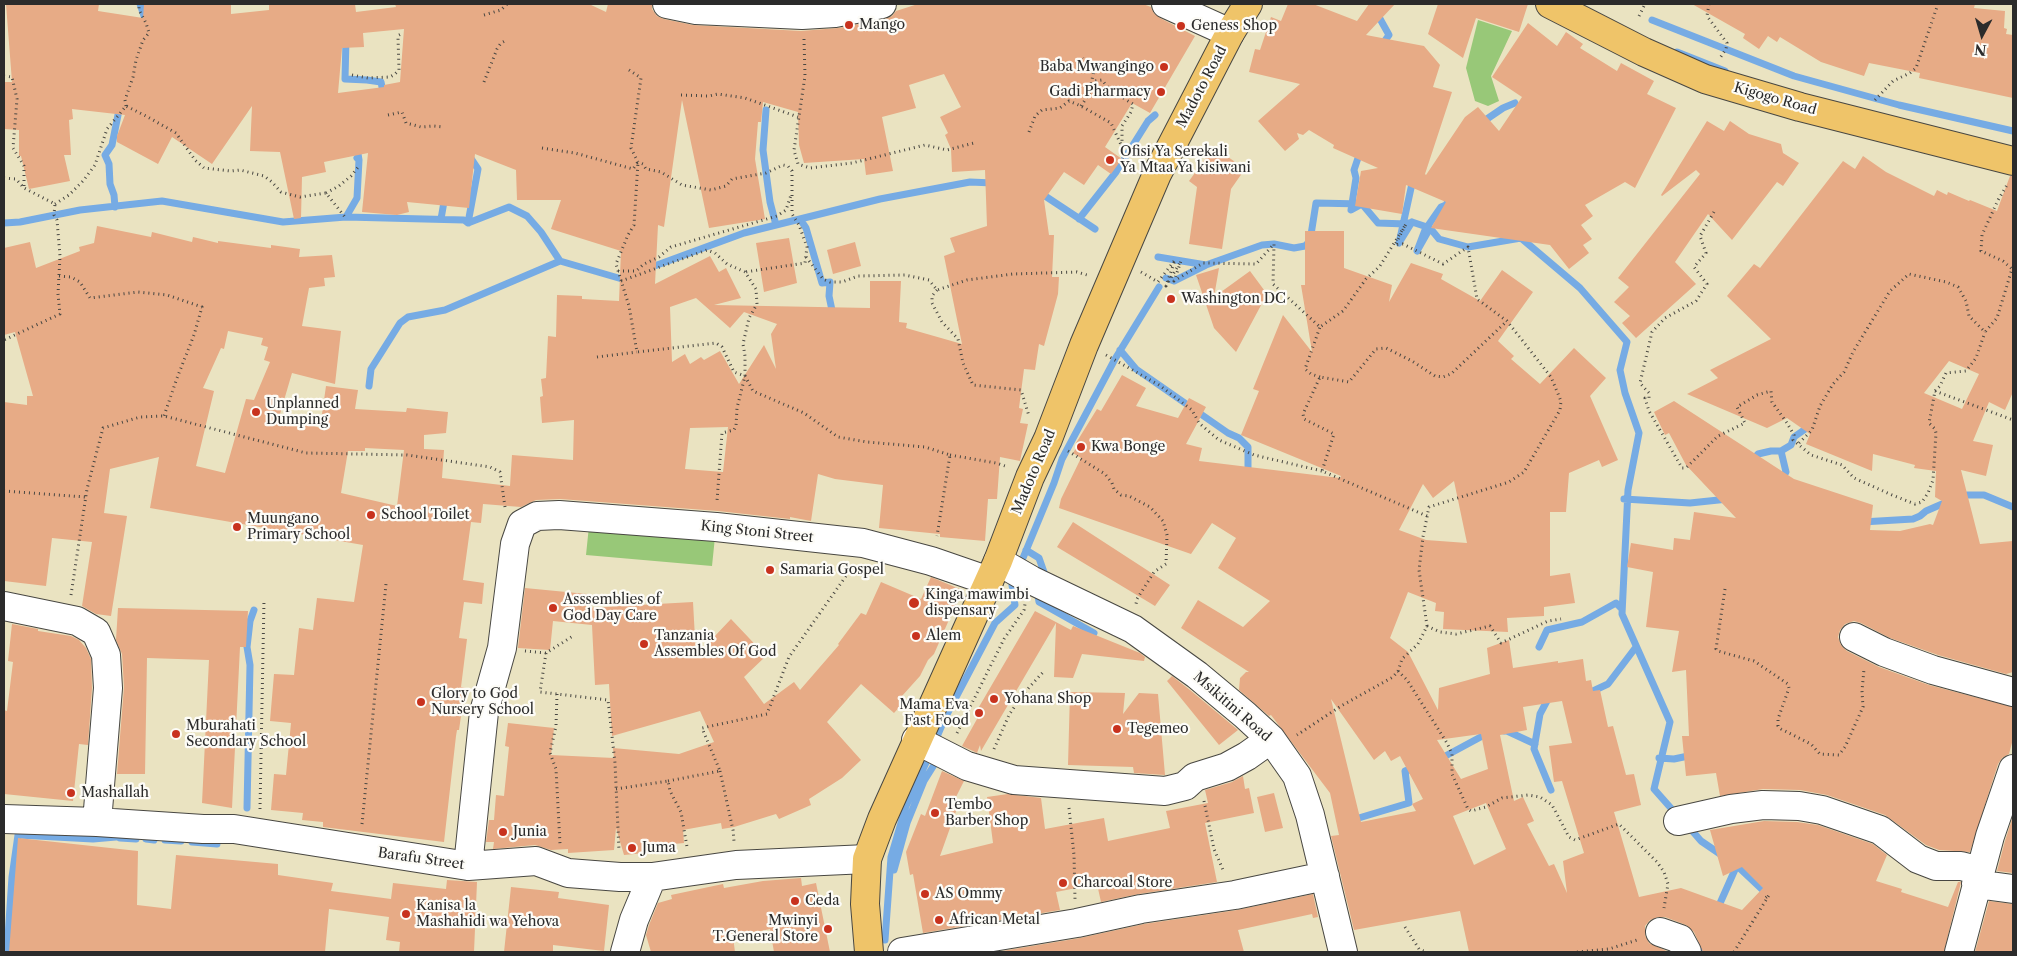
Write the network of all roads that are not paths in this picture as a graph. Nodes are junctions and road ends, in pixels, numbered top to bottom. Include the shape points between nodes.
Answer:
1 (667, 4) edge
2 (882, 4) edge
3 (1166, 4) edge
4 (1248, 4) edge
5 (1550, 4) edge
6 (1230, 33) junction
7 (2012, 170) edge
8 (994, 571) junction
9 (4, 606) edge
10 (1854, 637) dead end
11 (2013, 692) edge
12 (916, 740) junction
13 (1275, 743) junction
14 (2013, 769) edge
15 (4, 819) edge
16 (97, 822) junction
17 (1678, 822) dead end
18 (867, 859) junction
19 (468, 866) junction
20 (1325, 876) junction
21 (652, 877) junction
22 (1978, 880) junction
23 (2013, 889) edge
24 (1660, 932) road end
25 (625, 952) edge
26 (869, 952) edge
27 (902, 952) edge
28 (1343, 952) edge
29 (1687, 952) edge
30 (1959, 952) edge

1 - 2 street via 696,10 802,15 835,13
3 - 6 street
4 - 6 main road, Madoto Road
5 - 7 main road, Kigogo Road via 1705,79 1869,125
6 - 8 main road, Madoto Road via 1157,174 1084,345
8 - 12 main road, Madoto Road
8 - 13 street, Msikitini Road via 1031,580 1133,630 1197,675
8 - 19 street, King Stoni Street via 931,561 862,543 716,527 560,514 537,516 522,524 515,544 502,648 484,712
9 - 16 street via 67,618 96,632 106,655 108,688
10 - 11 street via 1894,656 1968,681
12 - 13 street via 985,773 1014,780 1165,791 1185,786 1195,777 1227,767
12 - 18 main road, Madoto Road
13 - 20 street, Msikitini Road via 1297,776
14 - 22 street
15 - 16 street, Barafu Street
16 - 19 street, Barafu Street via 260,832
17 - 22 street via 1763,805 1822,810 1880,830 1918,860 1936,866 1969,868
18 - 21 street, Barafu Street via 736,864
18 - 26 main road, Madoto Road via 865,904
19 - 21 street, Barafu Street via 536,861 568,873
20 - 27 street via 1235,895
20 - 28 street, Msikitini Road
21 - 25 street
22 - 23 street
22 - 30 street
24 - 29 street via 1680,939

